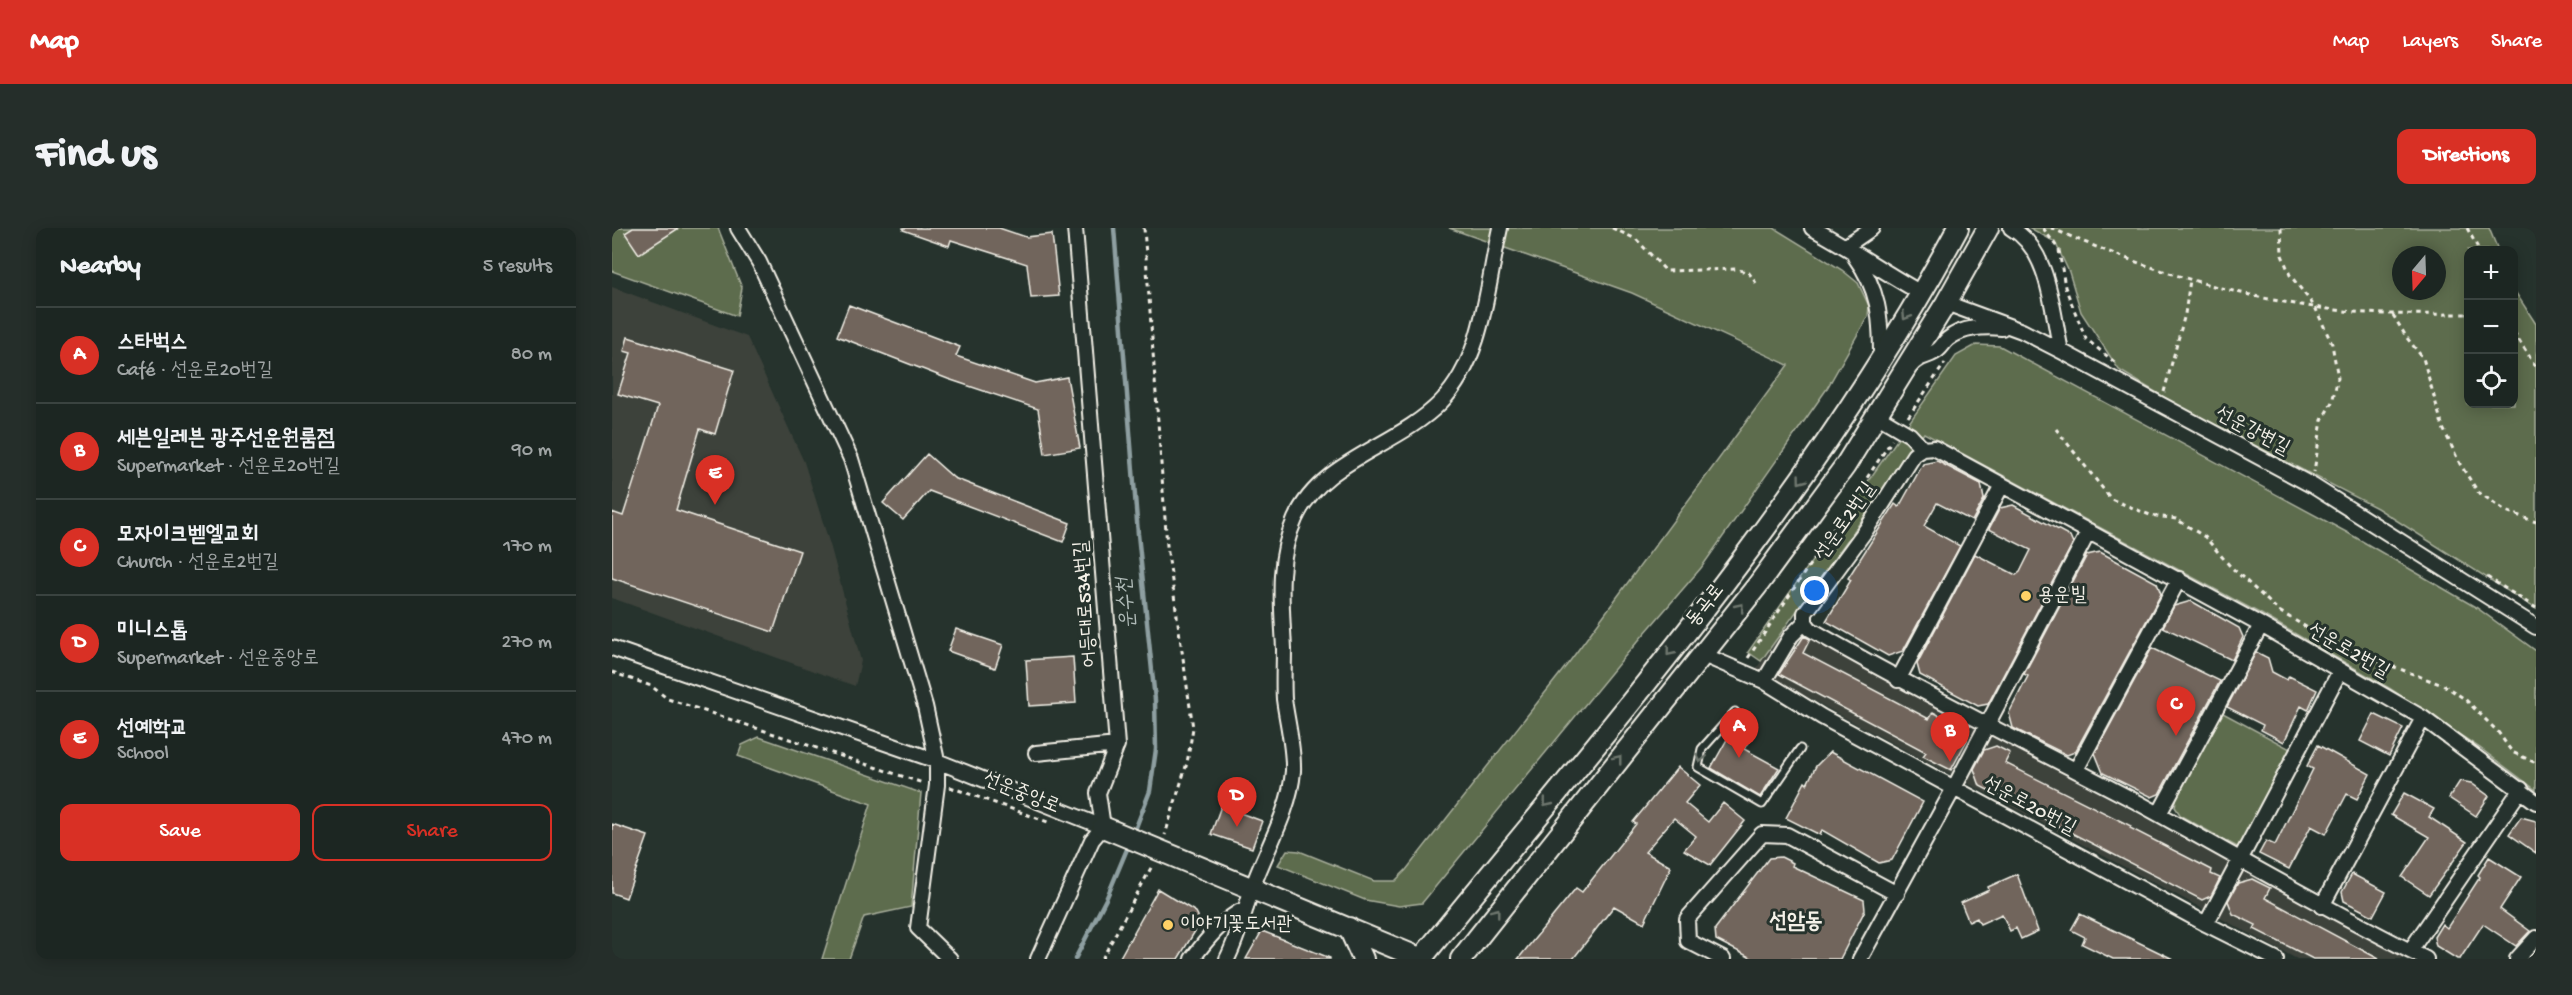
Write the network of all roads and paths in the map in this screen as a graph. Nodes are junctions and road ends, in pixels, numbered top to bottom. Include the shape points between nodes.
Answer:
1 (738, 228) edge
2 (1076, 228) edge
3 (1144, 228) edge
4 (1500, 228) edge
5 (1612, 228) edge
6 (1812, 228) edge
7 (1872, 228) edge
8 (1958, 228) edge
9 (1988, 228) edge
10 (2011, 228) edge
11 (2043, 228) edge
12 (2051, 228) edge
13 (2281, 228) edge
14 (2467, 228) edge
15 (1846, 246) junction
16 (2478, 246) edge
17 (2190, 280) junction
18 (1756, 283) dead end
19 (1921, 292) junction
20 (1946, 303) junction
21 (2315, 307) junction
22 (2464, 314) edge
23 (2393, 315) junction
24 (2022, 332) junction
25 (2518, 338) edge
26 (2061, 351) junction
27 (1881, 357) junction
28 (1948, 360) dead end
29 (2121, 367) dead end
30 (2536, 367) edge
31 (2155, 388) dead end
32 (1891, 390) junction
33 (2162, 399) junction
34 (1876, 415) junction
35 (1900, 429) junction
36 (2056, 429) dead end
37 (1923, 449) junction
38 (2304, 470) dead end
39 (2002, 485) junction
40 (2536, 522) edge
41 (2089, 531) junction
42 (2486, 576) dead end
43 (2179, 579) junction
44 (2536, 608) edge
45 (1805, 622) junction
46 (2261, 624) junction
47 (2536, 627) edge
48 (612, 648) edge
49 (1701, 654) junction
50 (1748, 658) dead end
51 (2340, 670) junction
52 (612, 672) edge
53 (1899, 680) junction
54 (1764, 681) junction
55 (1735, 712) dead end
56 (2422, 718) junction
57 (1987, 725) junction
58 (1117, 745) junction
59 (1800, 749) dead end
60 (1036, 753) dead end
61 (937, 761) junction
62 (2536, 763) edge
63 (2076, 770) junction
64 (937, 785) junction
65 (1954, 788) junction
66 (2521, 789) junction
67 (2536, 802) edge
68 (2159, 814) junction
69 (1052, 824) dead end
70 (1107, 828) junction
71 (1156, 848) junction
72 (2240, 860) junction
73 (1253, 887) junction
74 (1897, 894) junction
75 (2322, 906) junction
76 (1246, 908) junction
77 (2206, 924) junction
78 (1349, 928) junction
79 (2536, 938) edge
80 (2410, 951) junction
81 (2267, 957) edge
82 (950, 959) edge
83 (1038, 959) edge
84 (1102, 959) edge
85 (1192, 959) edge
86 (1227, 959) edge
87 (1363, 959) edge
88 (1422, 959) edge
89 (1461, 959) edge
90 (1723, 959) edge
91 (1860, 959) edge
92 (2426, 959) edge
93 (2517, 959) edge

1 - 61 street via 759,262 851,459 925,706
2 - 58 street, 어등대로534번길
3 - 71 path via 1167,546 1193,728 1187,763
4 - 73 street via 1485,312 1467,362 1454,384 1422,418 1324,479 1305,500 1288,537 1281,575 1284,696 1293,771 1287,799
5 - 18 path via 1636,239 1666,271 1736,269 1749,273
6 - 15 street
7 - 15 street
8 - 19 main road, 동곡로
9 - 20 main road, 동곡로
10 - 26 street via 2031,244 2045,277
11 - 29 path via 2058,250 2065,286 2086,339
12 - 17 path
13 - 21 path via 2282,255 2290,275
14 - 16 path
15 - 19 street
15 - 27 street via 1876,292
17 - 21 path
17 - 33 path
19 -> 27 main road, 동곡로
20 - 24 street
20 - 32 main road, 동곡로
21 - 23 path
21 - 38 path via 2331,344 2338,378 2322,420 2314,475
22 - 23 path
23 - 40 path via 2423,358 2443,428 2478,492 2506,511
24 - 26 street, 선운강변길
24 - 32 street via 1976,327 1959,333 1933,354 1919,357
25 - 30 path
26 - 33 street, 선운강변길
27 -> 88 main road, 동곡로 via 1808,470 1702,612
28 - 35 path
31 - 33 path
32 - 34 main road, 동곡로
33 - 47 street, 선운강변길 via 2313,486
34 - 35 street
49 -> 34 main road, 동곡로 via 1825,494
35 - 37 street
35 - 50 path
36 - 62 path via 2110,499 2150,515 2176,519 2205,537 2279,611 2360,654 2445,686 2498,732 2512,752
37 - 39 street, 선운로2번길 via 1934,448
37 - 45 street, 선운로2번길 via 1914,455 1866,530 1805,613
39 - 41 street, 선운로2번길
39 - 53 street
41 - 43 street, 선운로2번길
41 - 57 street
42 - 44 path
43 - 46 street, 선운로2번길
43 - 63 street
45 - 53 street via 1810,629
45 - 54 street, 선운로2번길 via 1791,636
46 - 51 street, 선운로2번길
46 - 68 street
48 - 61 street, 선운중앙로
49 - 54 street, 선운로20번길
89 -> 49 main road, 동곡로
51 - 56 street, 선운로2번길
51 - 72 street
52 - 64 path via 651,686 668,699
53 - 57 street
54 - 65 street, 선운로20번길
55 -> 59 lane via 1702,749 1698,767 1752,799 1762,804
56 - 66 street, 선운로2번길
56 - 75 street
57 - 63 street
57 - 65 street
58 - 60 street
58 - 70 street, 어등대로534번길 via 1098,793
61 - 64 street
61 - 70 street, 선운중앙로
63 - 68 street
64 - 69 path
64 - 82 street via 918,928
65 - 74 street
65 - 77 street, 선운로20번길
66 - 67 street, 선운로2번길
66 - 80 street
68 - 72 street
70 - 71 main road, 선운중앙로
70 - 83 street via 1092,840
71 - 73 main road, 선운중앙로
71 - 84 path
72 - 75 street
72 - 77 street
73 - 76 street
73 - 78 main road, 선운중앙로
74 - 90 street via 1787,835 1762,834 1688,919 1689,942
74 - 91 street
75 - 80 street
76 - 85 street via 1211,934
76 - 86 street
77 - 81 street, 선운로20번길
78 - 87 main road
78 - 88 main road, 선운중앙로
79 - 93 street
80 - 92 street

